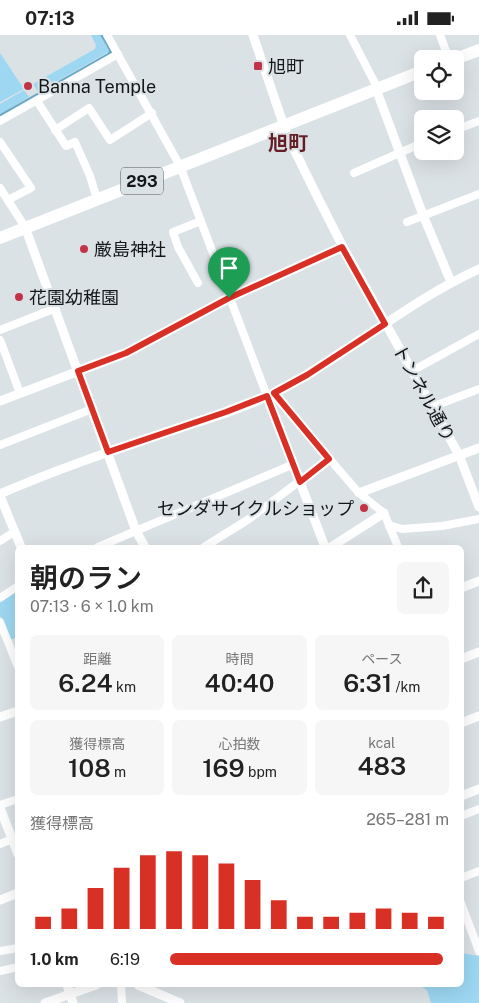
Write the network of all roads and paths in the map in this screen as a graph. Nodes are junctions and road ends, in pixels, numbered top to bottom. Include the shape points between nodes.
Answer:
1 (108, 35) edge
2 (253, 35) edge
3 (350, 35) edge
4 (440, 35) edge
5 (446, 50) edge
6 (479, 50) edge
7 (118, 54) junction
8 (464, 56) edge
9 (414, 74) edge
10 (377, 89) junction
11 (37, 101) junction
12 (152, 113) junction
13 (0, 121) edge
14 (479, 121) edge
15 (284, 125) junction
16 (464, 127) edge
17 (55, 130) junction
18 (0, 142) edge
19 (414, 146) edge
20 (399, 152) junction
21 (180, 166) junction
22 (354, 173) dead end
23 (0, 188) edge
24 (479, 194) edge
25 (97, 199) junction
26 (8, 200) junction
27 (424, 215) junction
28 (200, 221) junction
29 (407, 222) dead end
30 (25, 227) junction
31 (0, 238) edge
32 (342, 247) junction
33 (479, 269) edge
34 (452, 282) junction
35 (198, 283) dead end
36 (229, 298) junction
37 (56, 308) junction
38 (385, 324) junction
39 (0, 330) edge
40 (479, 334) edge
41 (0, 340) edge
42 (78, 371) junction
43 (412, 371) junction
44 (479, 389) edge
45 (20, 393) junction
46 (270, 394) junction
47 (0, 401) edge
48 (432, 407) junction
49 (92, 409) junction
50 (0, 445) edge
51 (479, 448) edge
52 (108, 452) junction
53 (459, 455) junction
54 (329, 459) junction
55 (294, 464) junction
56 (300, 482) junction
57 (359, 493) junction
58 (0, 495) edge
59 (479, 507) edge
60 (384, 513) junction
61 (479, 519) edge
62 (390, 525) junction
63 (136, 531) junction
64 (14, 532) junction
65 (0, 541) edge
66 (19, 545) edge
67 (103, 545) edge
68 (144, 545) edge
69 (207, 545) edge
70 (324, 545) edge
71 (334, 545) edge
72 (397, 545) edge
73 (479, 581) edge
74 (464, 587) edge
75 (15, 588) edge
76 (0, 598) edge
77 (0, 623) edge
78 (479, 652) edge
79 (464, 658) edge
80 (15, 660) edge
81 (15, 712) edge
82 (479, 716) edge
83 (0, 717) edge
84 (464, 722) edge
85 (479, 789) edge
86 (464, 795) edge
87 (15, 800) edge
88 (0, 807) edge
89 (479, 809) edge
90 (464, 815) edge
91 (12, 839) junction
92 (0, 844) edge
93 (15, 846) edge
94 (479, 871) edge
95 (464, 877) edge
96 (15, 894) edge
97 (0, 900) edge
98 (464, 916) edge
99 (479, 923) edge
100 (470, 927) junction
101 (15, 948) edge
102 (0, 951) edge
103 (479, 951) edge
104 (15, 968) edge
105 (0, 971) edge
106 (68, 987) edge
107 (93, 987) edge
108 (121, 987) edge
109 (143, 987) edge
110 (72, 999) edge
111 (45, 1003) edge
112 (122, 1003) edge
113 (180, 1003) edge

1 - 7 street
2 - 15 street, トンネル通り
3 - 10 street
4 - 5 street
6 - 8 highway
7 - 11 street
7 - 12 street
9 - 10 highway, 293
10 - 15 highway, 293
10 - 20 street
11 - 13 street
11 - 17 street
12 - 17 street via 110,140 89,108
12 - 21 street
14 - 16 street
15 - 21 highway, 293
15 - 32 street, トンネル通り
17 - 25 street via 66,146 75,143
18 - 26 street via 30,188
19 - 20 street
20 - 22 street
20 - 27 street
21 - 25 highway, 293
21 - 28 street
23 - 26 street
24 - 27 street
25 - 30 highway, 293
26 - 30 street
27 - 29 street
27 - 34 street
28 - 35 street via 173,232
28 - 36 street
30 - 31 highway, 293
30 - 37 street
32 - 36 street
32 - 38 street, トンネル通り
33 - 34 street
34 - 38 street
36 - 42 street via 126,353
36 - 46 street
37 - 39 street
37 - 42 street
38 - 43 street, トンネル通り
38 - 46 street via 307,375
40 - 43 street
41 - 45 street
42 - 45 street
42 - 49 street
43 - 48 street, トンネル通り
44 - 48 street
45 - 47 street
46 - 52 street
46 - 54 street
46 - 55 street
48 - 53 street, トンネル通り
49 - 50 street
49 - 52 street
51 - 53 street
52 - 58 street via 38,477
52 - 63 street
53 - 57 street
53 - 59 street, トンネル通り
54 - 56 street
54 - 57 street
55 - 56 street
55 - 63 street
56 - 69 street
56 - 70 street
57 - 60 street
58 - 64 street
60 - 62 street
60 - 71 street
61 - 62 street via 402,529
62 - 72 street
63 - 67 street
63 - 68 street
64 - 65 street
64 - 66 street
73 - 74 street
75 - 76 street
77 - 80 street
78 - 79 street
81 - 83 street
82 - 84 street
85 - 86 street
87 - 88 street
88 - 91 street
89 - 90 street
91 - 92 street
91 - 93 street
94 - 95 street
96 - 97 street
98 - 100 street
99 - 100 street
100 - 103 street
101 - 102 street
104 - 105 street
106 - 110 street
107 - 110 street
108 - 112 street
109 - 113 street
110 - 111 street

